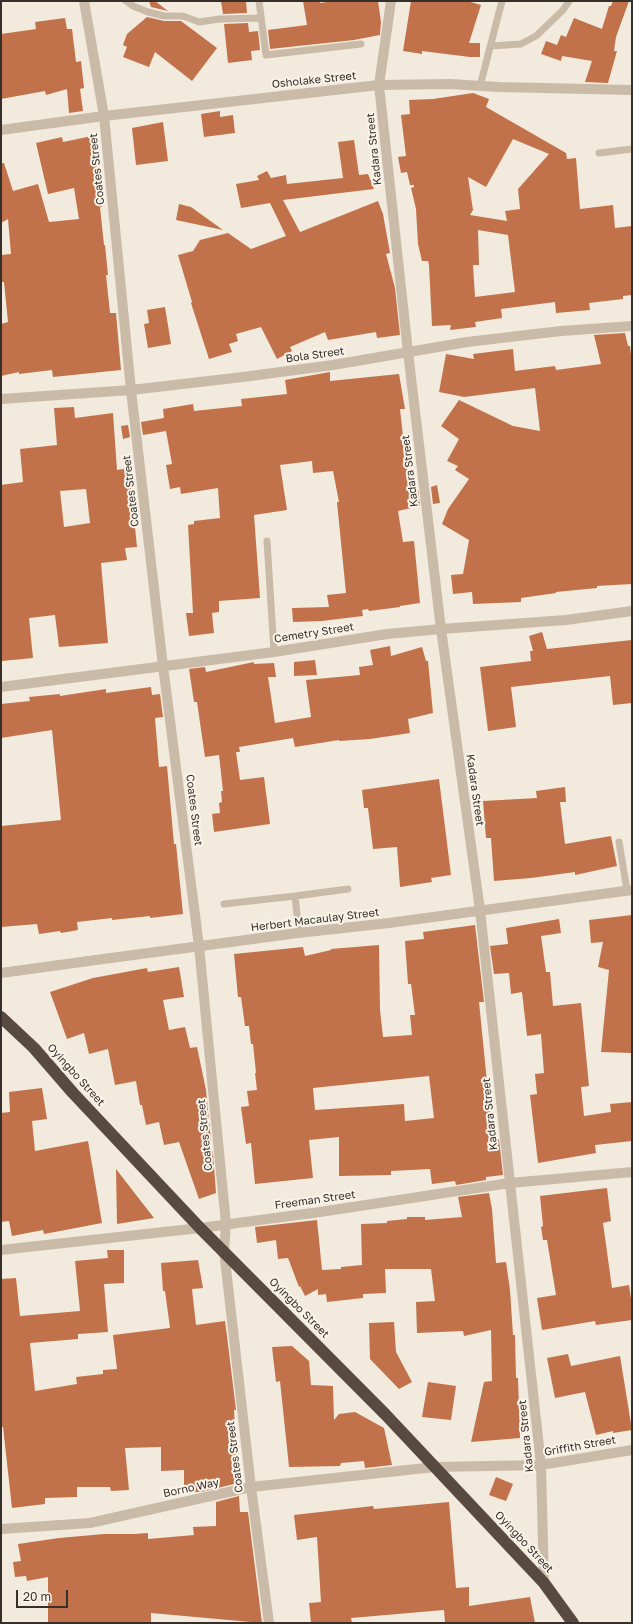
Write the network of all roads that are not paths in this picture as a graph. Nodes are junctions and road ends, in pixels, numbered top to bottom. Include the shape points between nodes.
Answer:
1 (84, 1) edge
2 (126, 1) edge
3 (259, 1) edge
4 (391, 1) edge
5 (502, 1) edge
6 (569, 1) edge
7 (261, 18) junction
8 (361, 44) dead end
9 (491, 46) junction
10 (379, 85) junction
11 (480, 86) junction
12 (632, 90) edge
13 (104, 116) junction
14 (1, 130) edge
15 (632, 149) edge
16 (598, 153) dead end
17 (632, 326) edge
18 (408, 352) junction
19 (131, 390) junction
20 (1, 399) edge
21 (267, 541) dead end
22 (632, 611) edge
23 (440, 629) junction
24 (274, 652) junction
25 (163, 666) junction
26 (1, 687) edge
27 (619, 842) dead end
28 (348, 889) dead end
29 (629, 890) edge
30 (295, 896) junction
31 (224, 904) dead end
32 (480, 910) junction
33 (299, 933) junction
34 (199, 946) junction
35 (1, 974) edge
36 (1, 1017) edge
37 (632, 1172) edge
38 (510, 1183) junction
39 (226, 1224) junction
40 (200, 1228) junction
41 (1, 1250) edge
42 (224, 1251) junction
43 (632, 1450) edge
44 (541, 1465) junction
45 (435, 1467) junction
46 (250, 1487) junction
47 (1, 1529) edge
48 (544, 1583) junction
49 (269, 1623) edge
50 (573, 1623) edge

1 - 13 street, Coates Street
2 - 7 lane via 148,12 164,16 183,16 199,22
3 - 7 lane
4 - 10 street, Kadara Street
5 - 9 lane
6 - 9 lane via 536,36 520,44
7 - 8 lane via 266,55
9 - 11 lane
10 - 11 street, Osholake Street
10 - 13 street, Osholake Street
10 - 18 street, Kadara Street
11 - 12 street, Osholake Street
13 - 14 street, Osholake Street
13 - 19 street, Coates Street
15 - 16 lane
17 - 18 street, Bola Street via 561,331
18 - 19 street, Bola Street via 333,365
18 - 23 street, Kadara Street
19 - 20 street, Bola Street
19 - 25 street, Coates Street
21 - 24 lane
22 - 23 street, Cemetry Street via 566,620
23 - 24 street, Cemetry Street via 387,634
23 - 32 street, Kadara Street
24 - 25 street, Cemetry Street
25 - 26 street, Cemetry Street
25 - 34 street, Coates Street
27 - 29 lane
28 - 30 lane
29 - 32 street, Herbert Macaulay Street
30 - 31 lane
30 - 33 lane
32 - 33 street, Herbert Macaulay Street
32 - 38 street, Kadara Street
33 - 34 street, Herbert Macaulay Street
34 - 35 street, Herbert Macaulay Street
34 - 39 street, Coates Street
36 - 40 highway, Oyingbo Street via 34,1048
37 - 38 street, Freeman Street
38 - 39 street, Freeman Street
38 - 44 street, Kadara Street
39 - 40 street, Freeman Street
39 - 42 street, Coates Street
40 - 41 street, Freeman Street
40 - 42 highway, Oyingbo Street
42 - 45 highway, Oyingbo Street
42 - 46 street, Coates Street
43 - 44 street, Griffith Street
44 - 45 street, Griffith Street
44 - 48 street, Kadara Street
45 - 46 street, Borno Way
45 - 48 highway, Oyingbo Street
46 - 47 street, Borno Way via 90,1523
46 - 49 street, Coates Street
48 - 50 highway, Oyingbo Street

